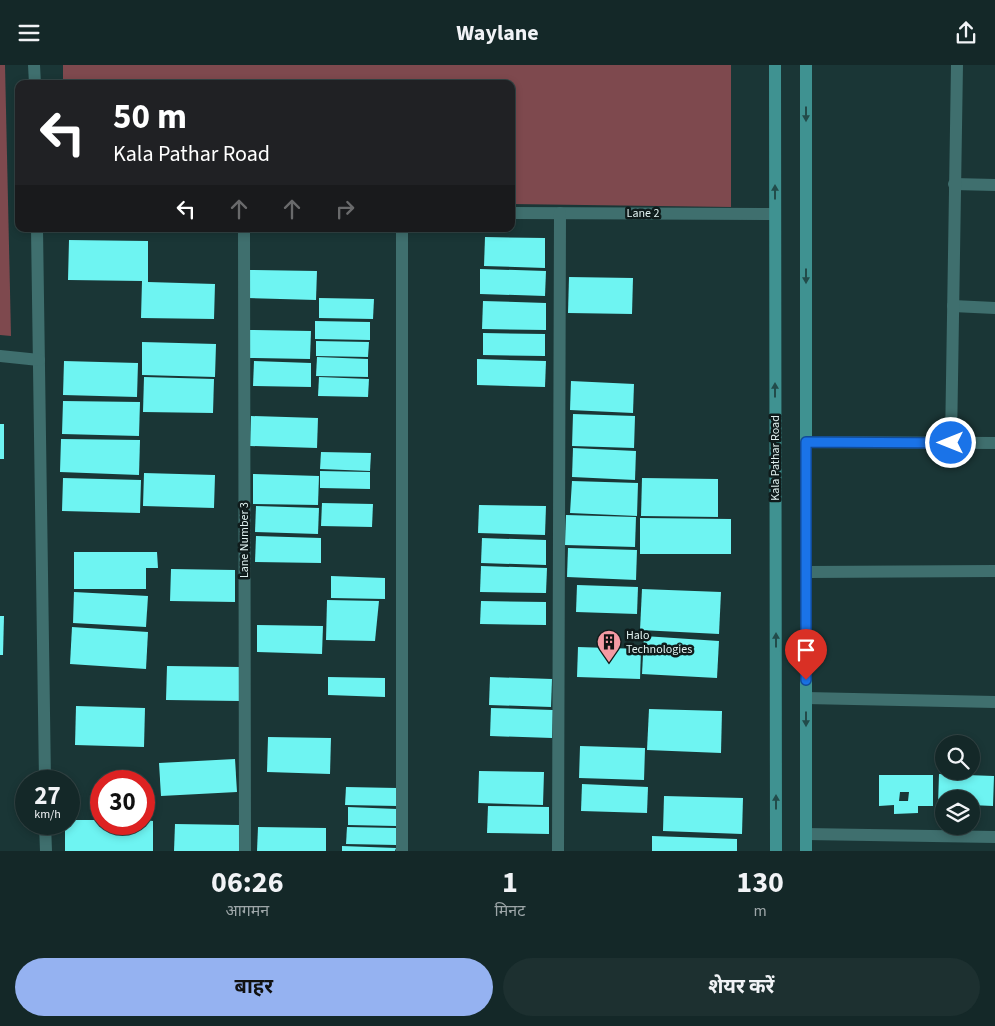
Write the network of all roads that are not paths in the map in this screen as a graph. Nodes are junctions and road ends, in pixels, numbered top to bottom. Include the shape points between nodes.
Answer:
1 (34, 65) edge
2 (775, 65) edge
3 (806, 65) edge
4 (958, 65) edge
5 (35, 80) edge
6 (954, 184) junction
7 (995, 185) edge
8 (515, 213) edge
9 (560, 213) junction
10 (775, 214) junction
11 (37, 232) edge
12 (244, 232) edge
13 (402, 232) edge
14 (953, 306) junction
15 (995, 308) edge
16 (0, 357) edge
17 (38, 360) junction
18 (806, 442) junction
19 (951, 443) junction
20 (995, 443) edge
21 (995, 571) edge
22 (807, 572) junction
23 (806, 697) junction
24 (995, 702) edge
25 (45, 770) edge
26 (806, 834) junction
27 (45, 835) edge
28 (995, 837) edge
29 (46, 851) edge
30 (245, 851) edge
31 (402, 851) edge
32 (558, 851) edge
33 (776, 851) edge
34 (806, 851) edge

1 - 5 street
10 -> 2 street, Kala Pathar Road
3 -> 18 street
4 - 6 street
6 - 7 street
6 - 14 street
8 - 9 street, Lane 2
9 - 10 street, Lane 2
9 - 32 street
33 -> 10 street, Kala Pathar Road
11 - 17 street
12 - 30 street, Lane Number 3
13 - 31 street
14 - 15 street
14 - 19 street
16 - 17 street
17 - 25 street
18 - 19 street
18 - 22 street
19 - 20 street
21 - 22 street
22 - 23 street
23 - 24 street
23 -> 26 street
26 - 28 street
26 - 34 street
27 - 29 street

